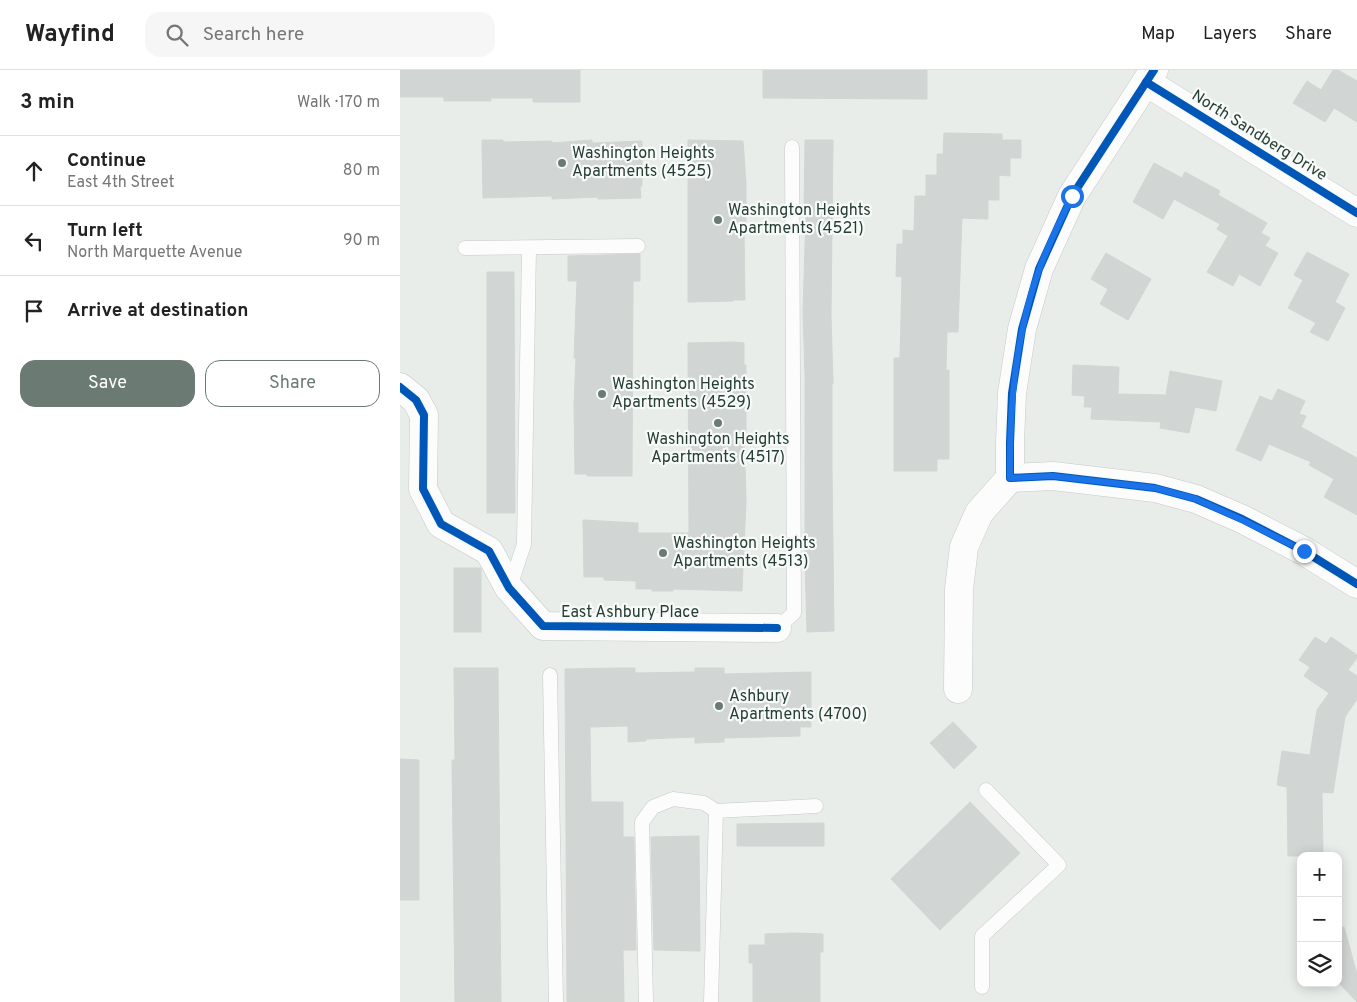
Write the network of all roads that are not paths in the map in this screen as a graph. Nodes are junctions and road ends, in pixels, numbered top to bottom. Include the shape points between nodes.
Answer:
1 (1150, 76) edge
2 (792, 147) dead end
3 (1357, 213) edge
4 (638, 246) dead end
5 (465, 248) dead end
6 (529, 248) junction
7 (400, 387) edge
8 (1010, 478) junction
9 (1357, 584) edge
10 (509, 588) junction
11 (777, 628) joint
12 (550, 675) dead end
13 (958, 689) dead end
14 (986, 790) dead end
15 (816, 806) dead end
16 (716, 811) junction
17 (982, 987) dead end
18 (556, 1002) edge
19 (646, 1002) edge
20 (711, 1002) edge

1 - 3 street, North Sandberg Drive
1 - 8 street via 1072,196 1039,270 1022,329 1012,393
2 - 11 lane via 794,613
4 - 6 lane
5 - 6 lane
6 - 10 lane via 524,544
7 - 10 street, East Ashbury Place via 416,400 424,415 423,489 441,524 489,551
8 - 9 street via 1053,476 1155,488 1196,499 1304,551
8 - 13 street via 979,513 964,547 959,589
10 - 11 street, East Ashbury Place via 543,626
12 - 18 lane
14 - 17 lane via 1059,864 982,936
15 - 16 lane
16 - 19 lane via 704,803 673,799 653,807 642,822
16 - 20 lane

